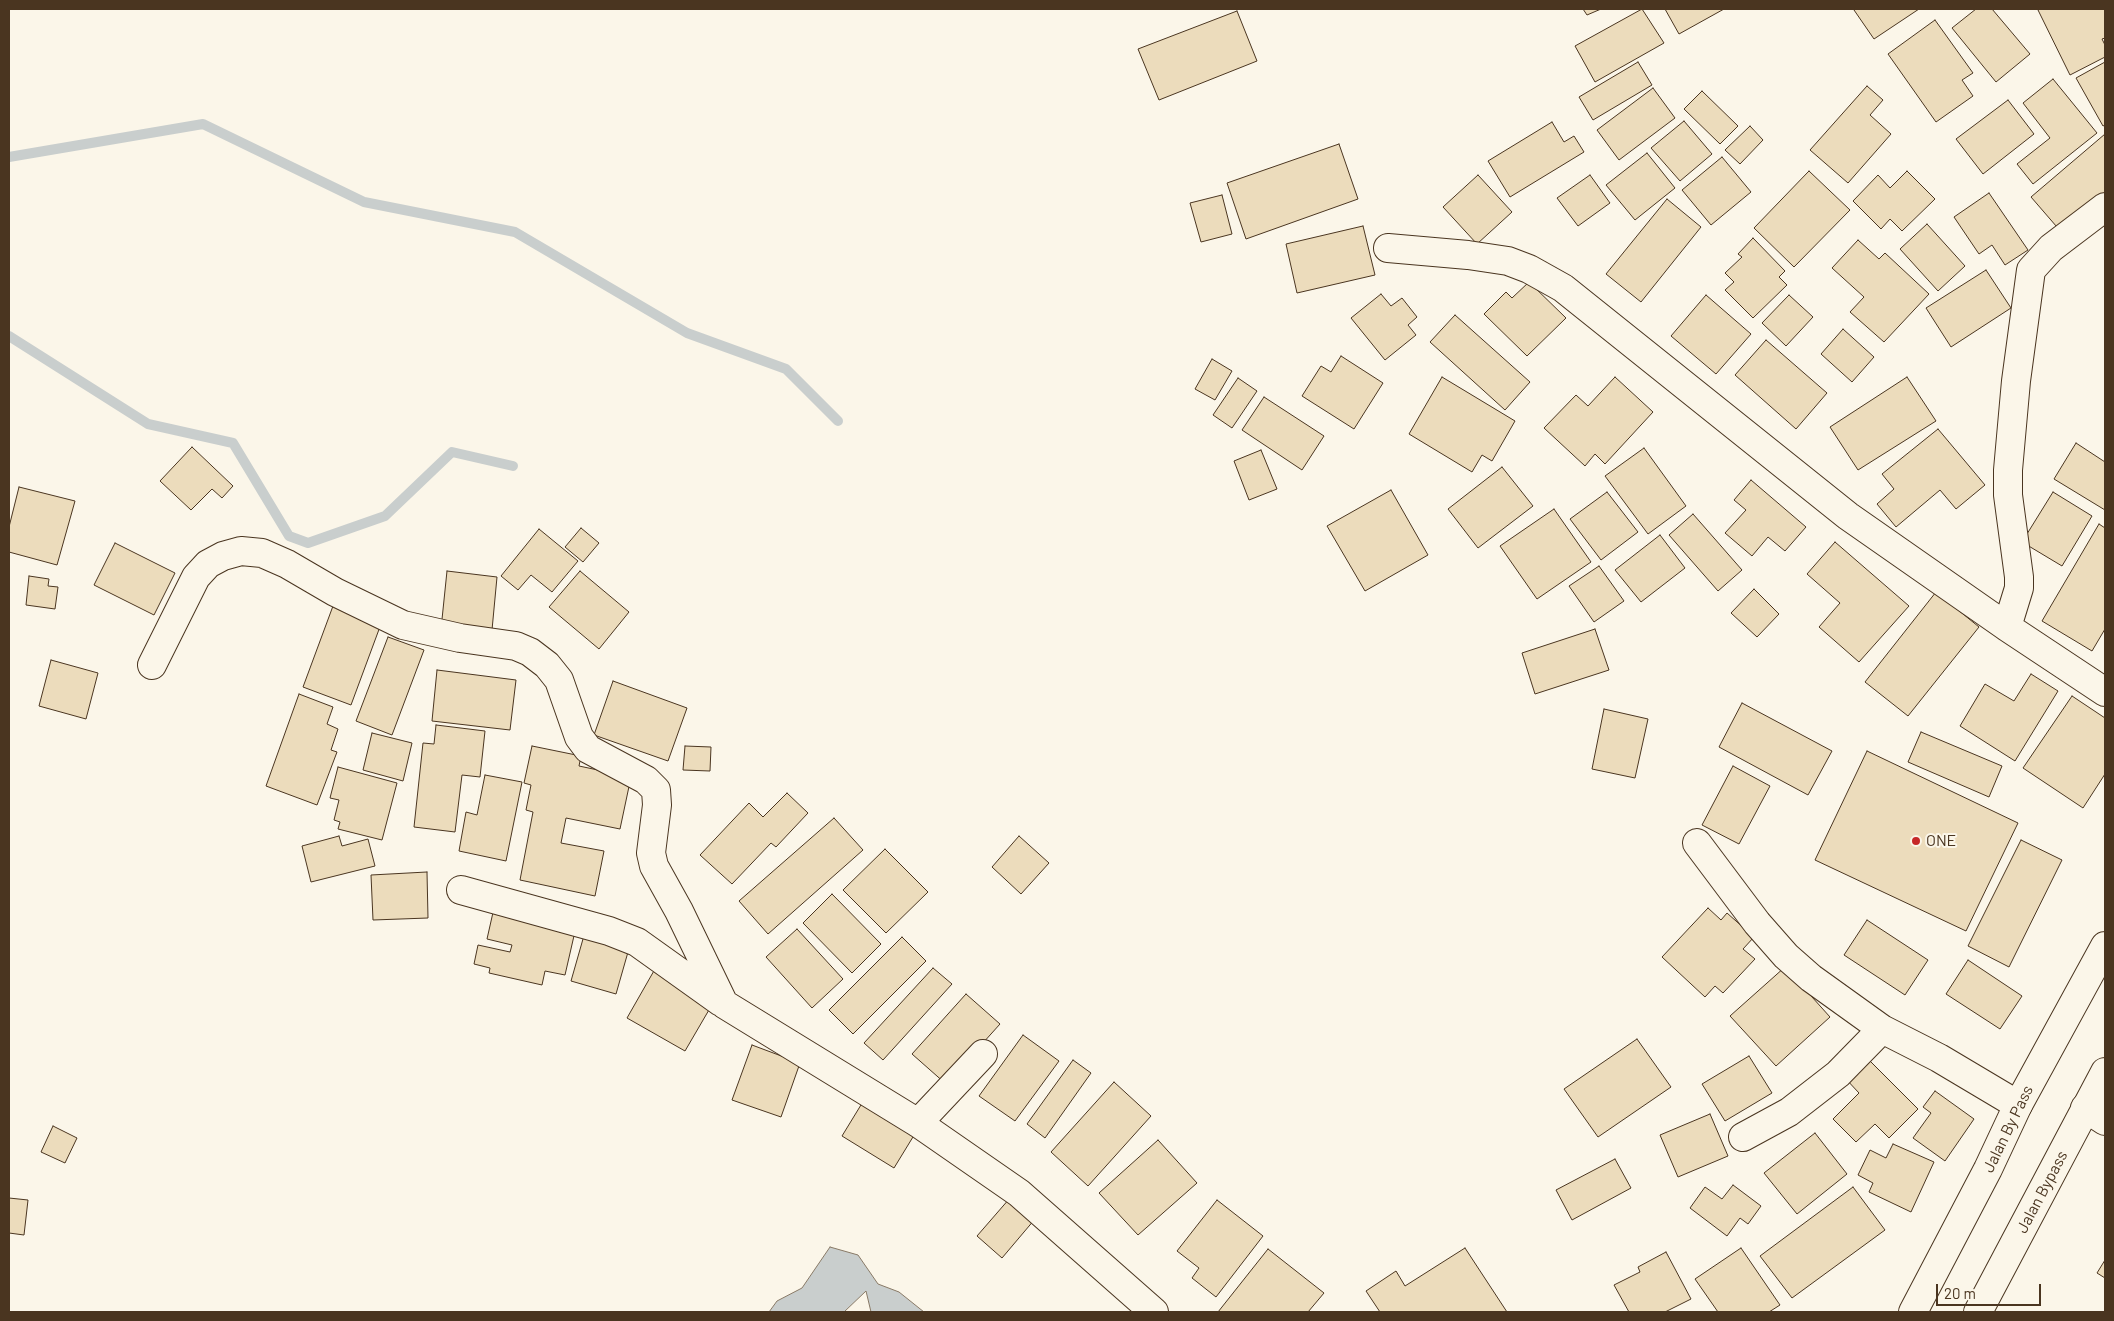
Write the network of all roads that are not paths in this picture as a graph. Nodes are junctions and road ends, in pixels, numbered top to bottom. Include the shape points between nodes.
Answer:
1 (2105, 207) edge
2 (1388, 248) dead end
3 (2007, 627) junction
4 (152, 665) dead end
5 (2105, 692) edge
6 (1697, 843) dead end
7 (461, 890) dead end
8 (2105, 946) edge
9 (724, 1004) junction
10 (1882, 1028) junction
11 (983, 1054) dead end
12 (2105, 1072) edge
13 (2018, 1105) junction
14 (2095, 1114) edge
15 (918, 1123) junction
16 (1743, 1137) dead end
17 (1154, 1312) edge
18 (1913, 1312) edge
19 (1978, 1312) edge

1 - 3 main road via 2051,248 2031,270 2008,470 2019,588
2 - 3 main road via 1508,261 1562,288 1848,516
3 - 5 main road
4 - 9 main road via 196,577 208,564 241,551 262,553 287,564 403,625 516,646 530,652 547,665 558,680 579,737 588,749 646,780 656,790 658,806 651,853 654,866
6 - 10 main road via 1786,956 1818,984
7 - 9 main road via 609,931 636,942
8 - 13 main road, Jalan By Pass
9 - 15 main road
10 - 13 main road
10 - 16 main road via 1838,1074 1789,1112
11 - 15 main road
12 - 14 main road, Jalan Bypass
13 - 18 main road, Jalan By Pass
14 - 19 main road, Jalan Bypass
15 - 17 main road via 1019,1193

